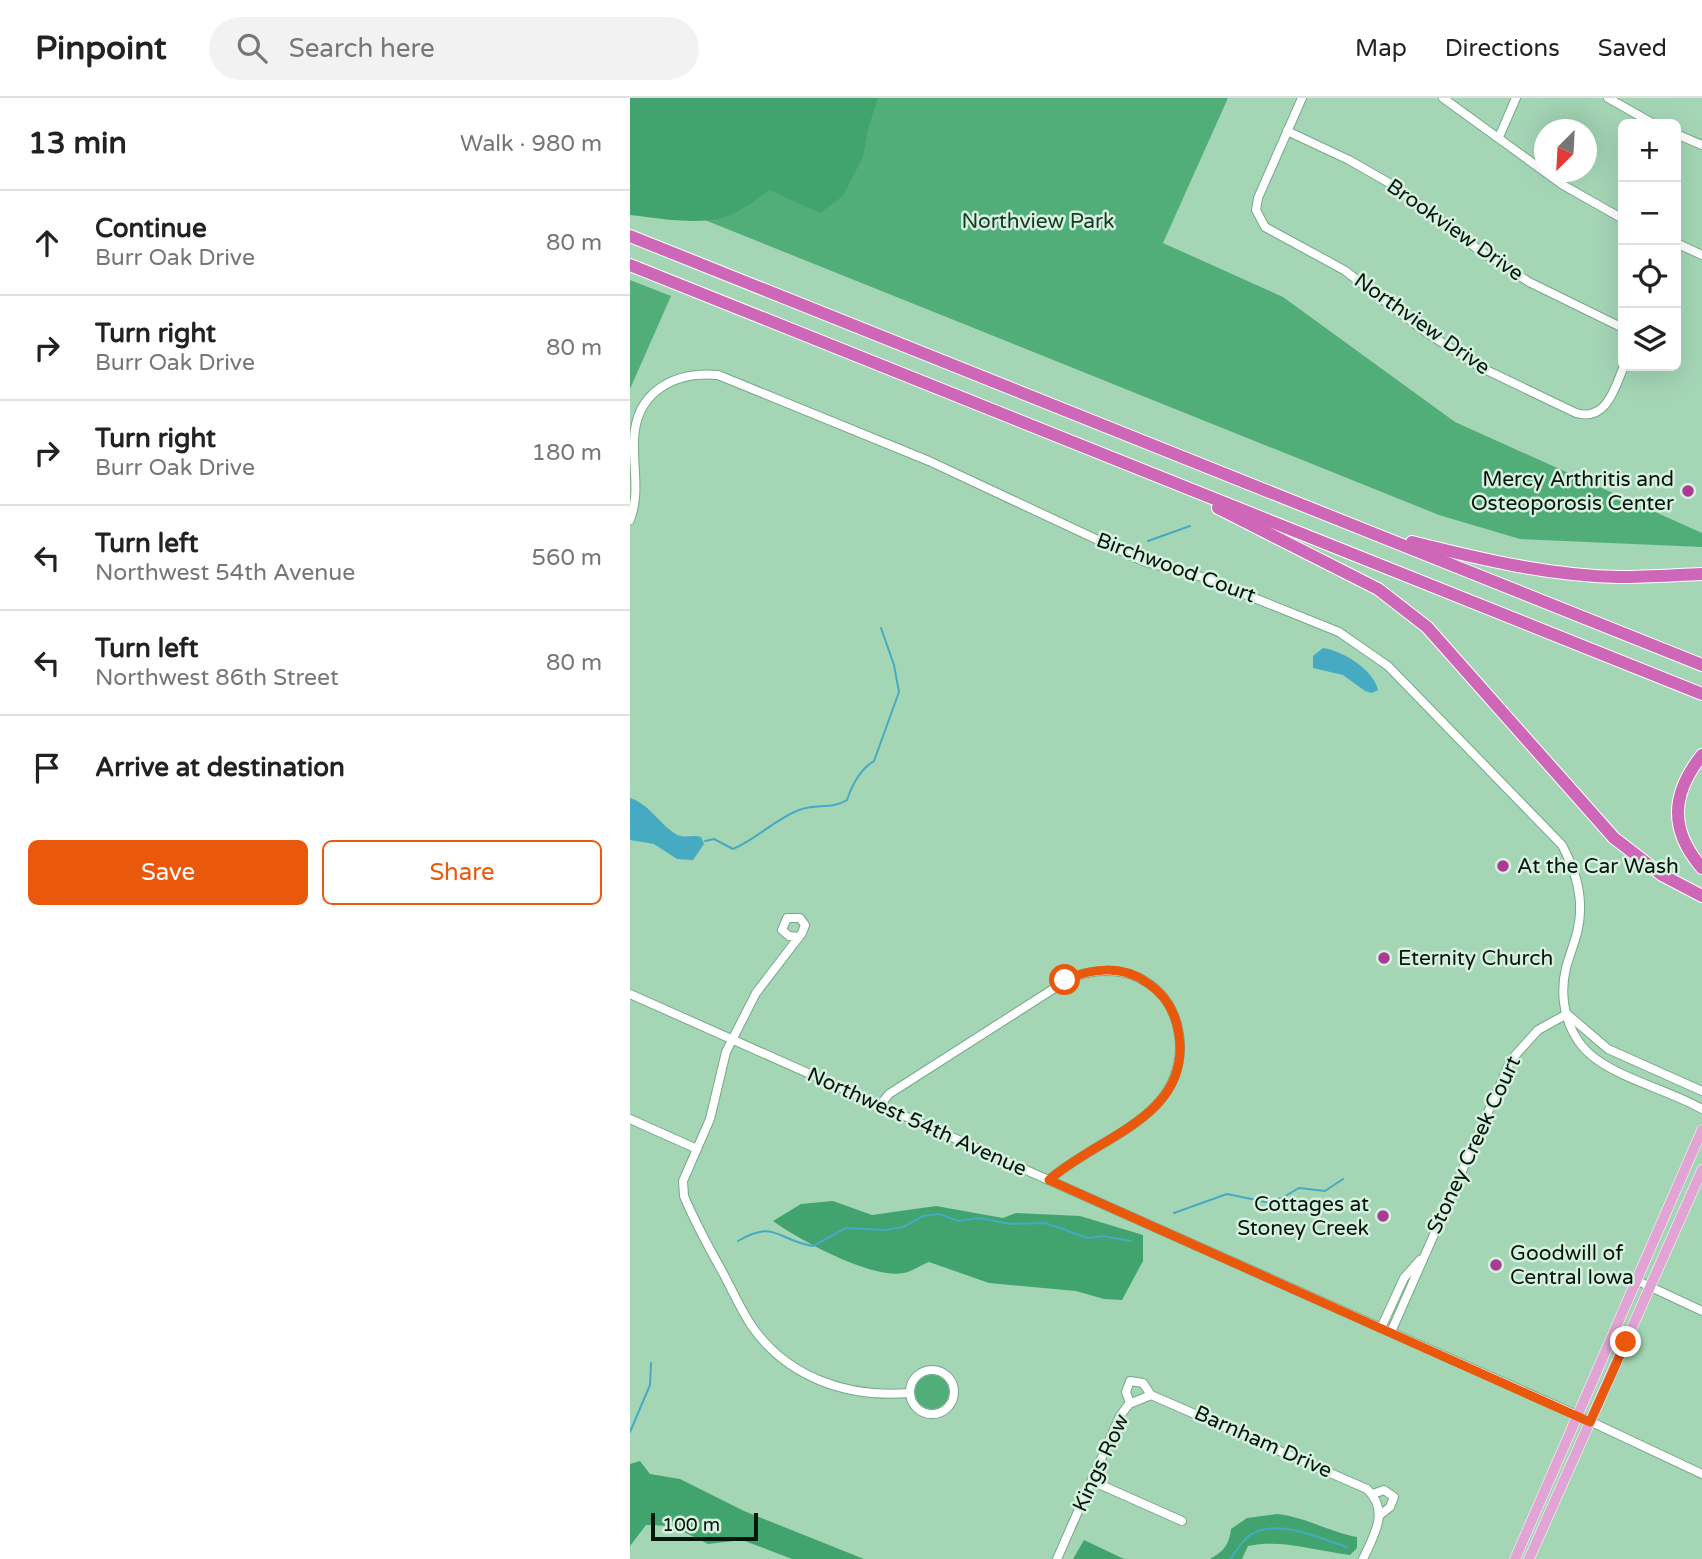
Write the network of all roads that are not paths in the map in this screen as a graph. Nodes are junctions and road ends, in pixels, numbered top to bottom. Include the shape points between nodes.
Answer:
1 (1302, 98) edge
2 (1443, 98) edge
3 (1516, 98) edge
4 (1608, 98) edge
5 (1645, 119) edge
6 (1287, 131) junction
7 (1499, 136) junction
8 (1681, 136) edge
9 (1702, 145) edge
10 (1618, 216) edge
11 (630, 236) edge
12 (1681, 247) edge
13 (1702, 255) edge
14 (630, 265) edge
15 (1618, 326) edge
16 (1621, 371) edge
17 (1143, 470) junction
18 (630, 520) edge
19 (1364, 529) junction
20 (1702, 574) edge
21 (1702, 665) edge
22 (1702, 694) edge
23 (1702, 755) edge
24 (1702, 868) edge
25 (1702, 896) edge
26 (799, 937) dead end
27 (630, 994) edge
28 (1567, 1014) junction
29 (732, 1040) junction
30 (1702, 1091) edge
31 (880, 1105) junction
32 (1702, 1109) edge
33 (630, 1119) edge
34 (1702, 1130) edge
35 (696, 1149) junction
36 (1702, 1170) edge
37 (1049, 1180) junction
38 (1423, 1258) junction
39 (1638, 1281) junction
40 (1650, 1288) junction
41 (1702, 1311) edge
42 (1381, 1328) junction
43 (1391, 1332) junction
44 (909, 1393) junction
45 (1151, 1395) junction
46 (1165, 1399) joint
47 (1130, 1403) junction
48 (1578, 1416) junction
49 (1590, 1422) junction
50 (1702, 1474) edge
51 (1092, 1481) junction
52 (1373, 1494) junction
53 (1380, 1516) junction
54 (1182, 1521) dead end
55 (1057, 1559) edge
56 (1363, 1559) edge
57 (1515, 1559) edge
58 (1530, 1559) edge

1 - 6 street
2 - 7 street
3 - 7 street
4 - 5 street
6 - 15 street, Brookview Drive via 1398,188 1529,282
6 - 16 street, Northview Drive via 1256,204 1257,216 1270,230 1344,270 1471,362 1576,413 1601,411
7 - 10 street via 1563,185
8 - 9 street
11 - 19 highway
12 - 13 street
14 - 17 highway
17 - 22 highway
17 - 25 highway via 1378,589 1427,626 1614,838 1662,875
18 - 28 street, Birchwood Court via 637,486 636,419 643,403 663,384 680,376 718,375 929,461 1145,562 1202,577 1339,632 1395,673 1562,845 1580,898 1579,928 1565,978
19 - 20 highway via 1496,563 1546,570 1619,577
19 - 21 highway
23 - 24 highway via 1684,782 1678,811 1682,840
26 - 29 street via 761,985
27 - 29 street, Northwest 54th Avenue
28 - 30 street via 1608,1049
28 - 32 street, Birchwood Court via 1572,1034 1596,1059
28 - 38 street, Stoney Creek Court via 1538,1030 1511,1060
29 - 31 street, Northwest 54th Avenue
29 - 35 street via 710,1119
31 - 37 street, Northwest 54th Avenue
31 - 37 street via 889,1094 1065,980 1103,970 1142,979 1162,995 1178,1028 1178,1066 1171,1089 1138,1121
33 - 35 street
34 - 39 main road
35 - 44 street via 683,1181 684,1196 760,1336 790,1364 819,1381 867,1395
36 - 40 main road
37 - 42 street, Northwest 54th Avenue
38 - 42 street, Stoney Creek Court via 1404,1278
38 - 43 street, Stoney Creek Court
39 - 40 street
39 - 48 main road
40 - 41 street
40 - 49 main road
42 - 43 street, Northwest 54th Avenue
43 - 48 street, Northwest 54th Avenue
44 - 44 street via 913,1404 927,1414 943,1412 954,1394 948,1377 930,1369 913,1378
45 - 46 street, Kings Row
45 - 47 street, Kings Row
45 - 47 street via 1143,1384 1130,1381 1126,1392
46 - 52 street, Barnham Drive
47 - 51 street, Kings Row
48 - 49 street, Northwest 54th Avenue
48 - 57 main road
49 - 50 street, Northwest 54th Avenue
49 - 58 main road
51 - 54 street
51 - 55 street, Kings Row
52 - 53 street
52 - 53 street via 1384,1490 1394,1497
53 - 56 street

